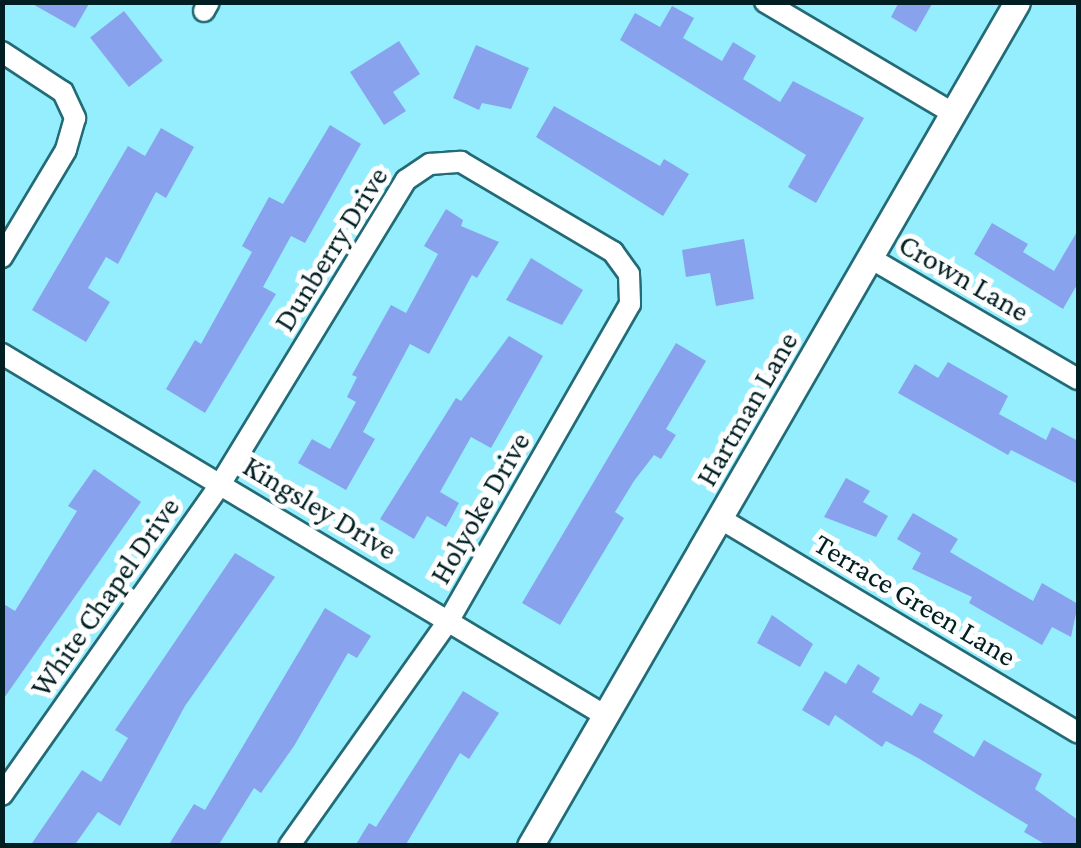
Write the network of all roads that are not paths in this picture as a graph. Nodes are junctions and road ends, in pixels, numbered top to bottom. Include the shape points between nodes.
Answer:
1 (765, 2) edge
2 (1017, 2) edge
3 (2, 52) edge
4 (954, 113) junction
5 (546, 210) joint
6 (2, 258) edge
7 (870, 258) junction
8 (2, 354) edge
9 (1078, 380) edge
10 (222, 483) junction
11 (722, 519) junction
12 (449, 620) junction
13 (606, 716) junction
14 (1078, 732) edge
15 (2, 795) edge
16 (289, 846) edge
17 (530, 846) edge

1 - 4 street
2 - 4 street, Hartman Lane
3 - 6 street via 63,92 75,118 66,150
4 - 7 street, Hartman Lane
5 - 10 street, Dunberry Drive via 461,162 430,164 406,180
5 - 12 street, Holyoke Drive via 614,252 629,274 630,304
7 - 9 street, Crown Lane
7 - 11 street, Hartman Lane
8 - 10 street, Kingsley Drive
10 - 12 street, Kingsley Drive
10 - 15 street, White Chapel Drive
11 - 13 street, Hartman Lane
11 - 14 street, Terrace Green Lane
12 - 13 street, Kingsley Drive
12 - 16 street, Holyoke Drive
13 - 17 street, Hartman Lane

